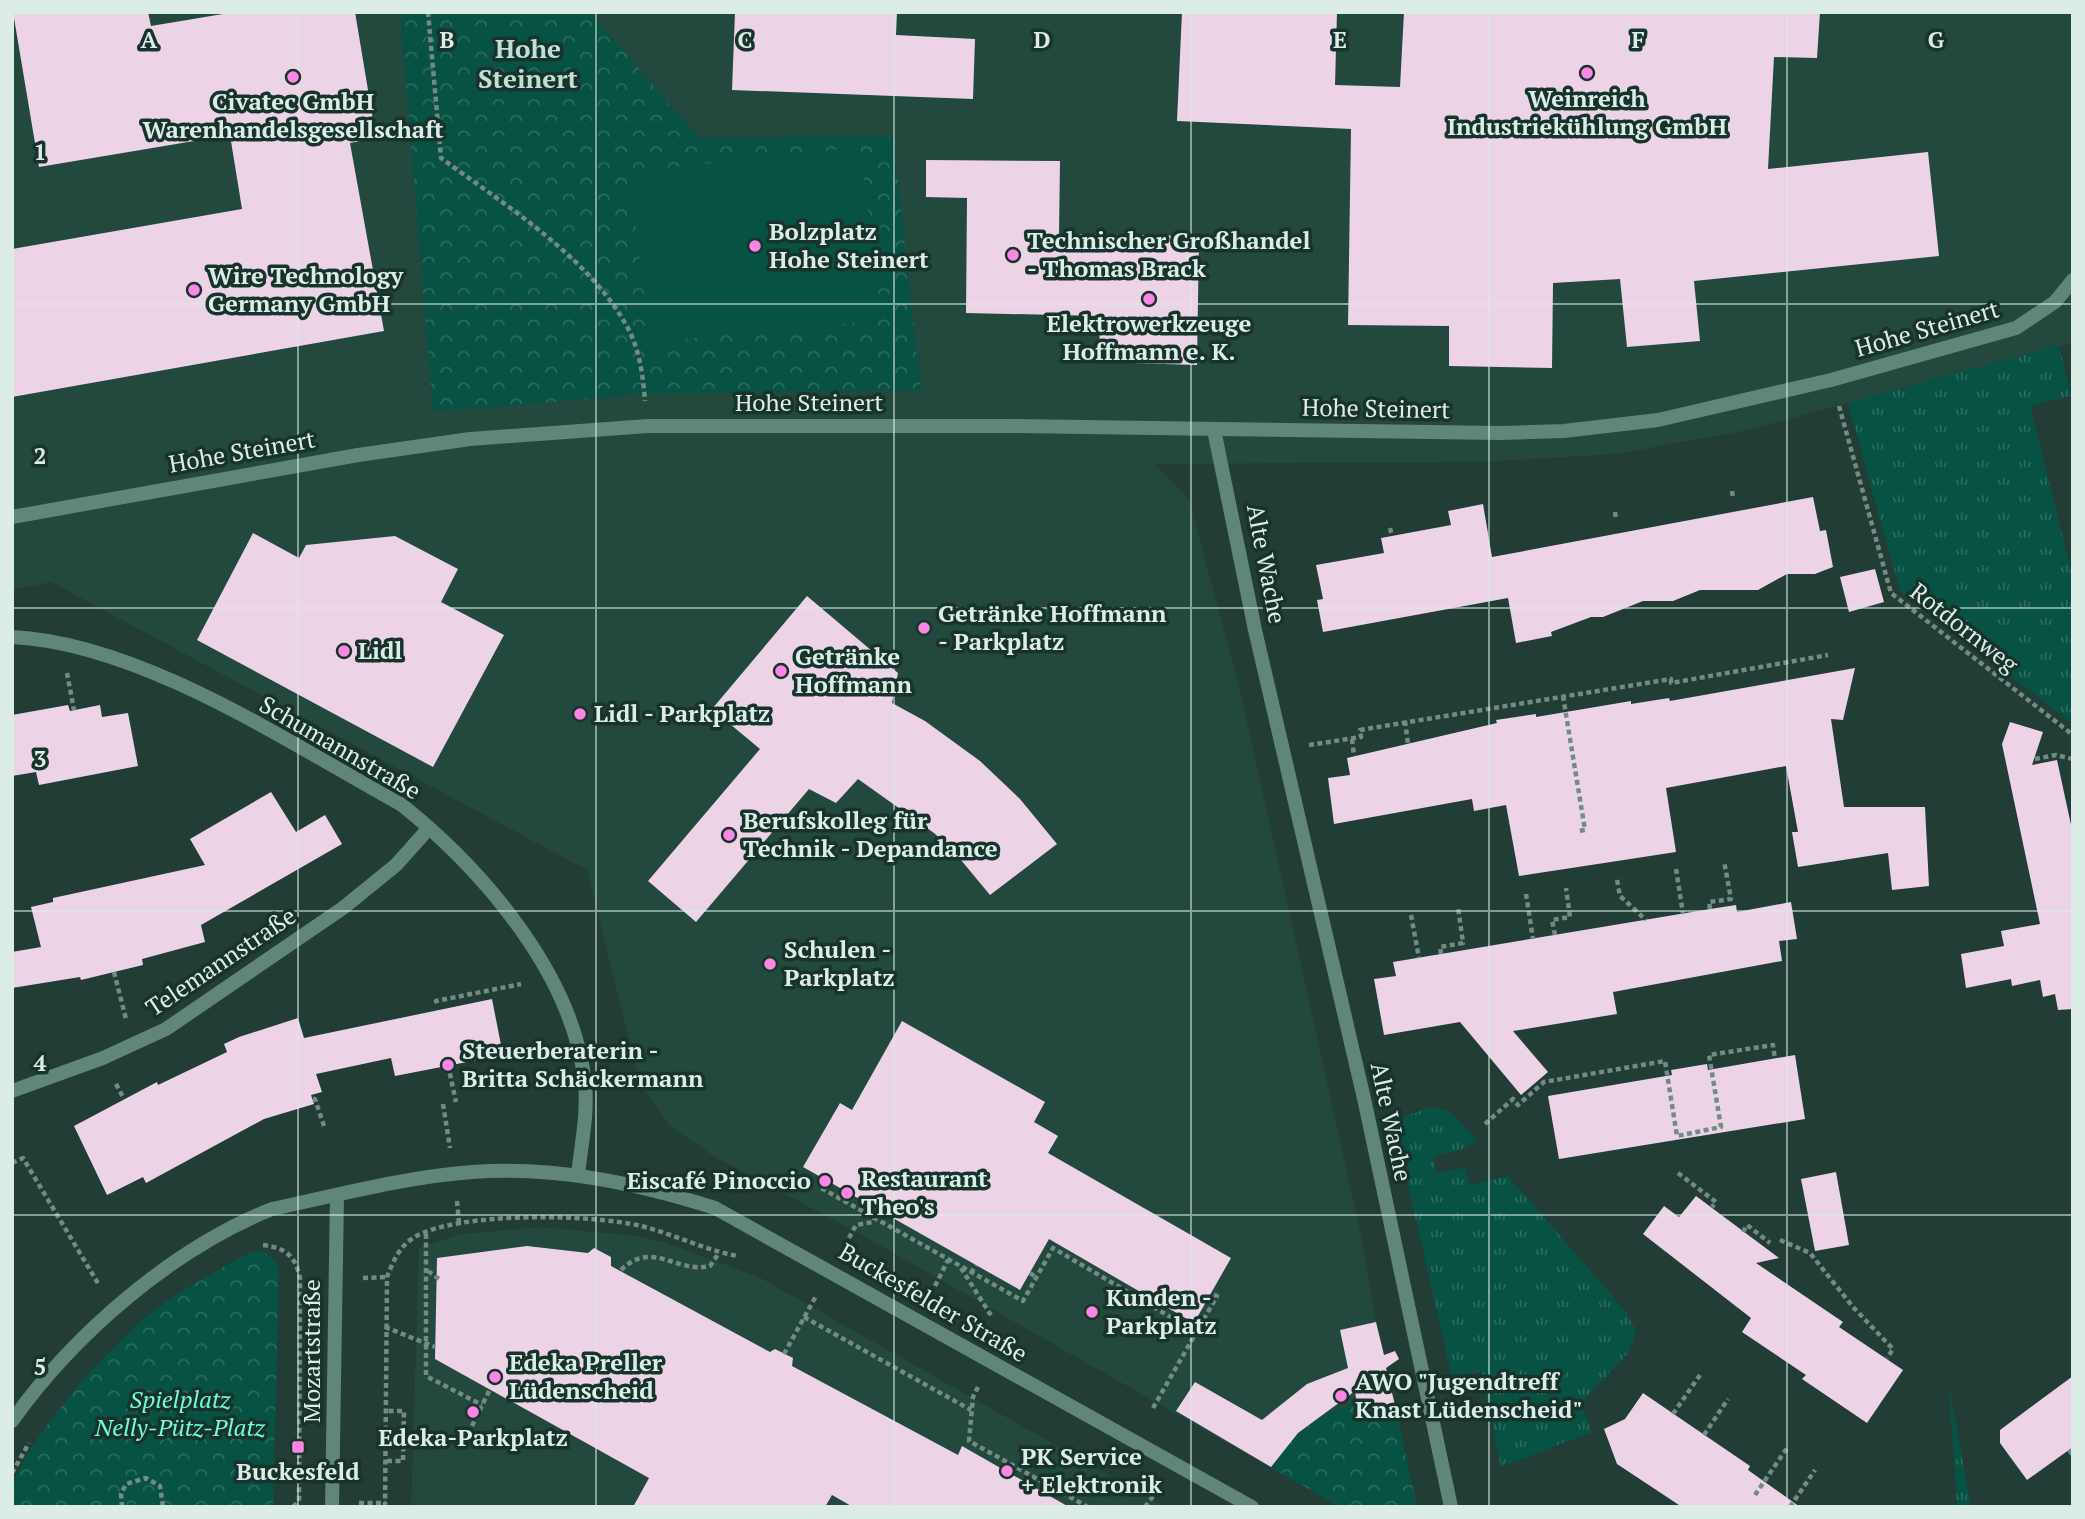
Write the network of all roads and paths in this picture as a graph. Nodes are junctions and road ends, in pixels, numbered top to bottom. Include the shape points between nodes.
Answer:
1 (428, 12) edge
2 (2073, 280) edge
3 (1838, 401) dead end
4 (648, 426) junction
5 (1214, 430) junction
6 (1615, 512) dead end
7 (12, 517) edge
8 (1616, 519) dead end
9 (1390, 528) dead end
10 (1392, 536) dead end
11 (12, 637) edge
12 (1828, 655) dead end
13 (1563, 696) junction
14 (1405, 722) junction
15 (2073, 734) edge
16 (1352, 739) junction
17 (1408, 744) dead end
18 (1283, 749) junction
19 (1354, 756) dead end
20 (2035, 759) dead end
21 (2073, 759) edge
22 (429, 828) junction
23 (1578, 831) dead end
24 (1724, 861) dead end
25 (1676, 869) dead end
26 (1617, 880) dead end
27 (1566, 888) dead end
28 (1526, 894) dead end
29 (1458, 907) dead end
30 (1710, 909) dead end
31 (1683, 914) dead end
32 (1411, 915) dead end
33 (1646, 920) dead end
34 (1555, 935) dead end
35 (1533, 939) dead end
36 (1441, 954) dead end
37 (1419, 958) dead end
38 (114, 972) dead end
39 (547, 974) junction
40 (437, 1003) dead end
41 (125, 1017) dead end
42 (1775, 1059) dead end
43 (448, 1065) dead end
44 (12, 1091) edge
45 (313, 1100) dead end
46 (456, 1101) dead end
47 (443, 1104) dead end
48 (1485, 1124) dead end
49 (325, 1129) dead end
50 (12, 1163) edge
51 (1678, 1173) dead end
52 (454, 1174) junction
53 (578, 1175) junction
54 (825, 1181) dead end
55 (847, 1193) dead end
56 (337, 1195) junction
57 (843, 1200) junction
58 (1712, 1207) dead end
59 (875, 1218) junction
60 (1743, 1232) dead end
61 (426, 1234) junction
62 (849, 1238) dead end
63 (1780, 1240) dead end
64 (1770, 1242) dead end
65 (257, 1245) dead end
66 (948, 1260) junction
67 (976, 1265) dead end
68 (961, 1267) junction
69 (427, 1270) junction
70 (621, 1270) dead end
71 (971, 1273) junction
72 (1030, 1273) dead end
73 (1036, 1277) junction
74 (439, 1279) dead end
75 (934, 1286) dead end
76 (1211, 1293) dead end
77 (817, 1295) dead end
78 (113, 1309) junction
79 (804, 1317) junction
80 (992, 1317) dead end
81 (385, 1327) junction
82 (1196, 1332) junction
83 (426, 1344) junction
84 (435, 1347) dead end
85 (784, 1353) dead end
86 (1886, 1358) dead end
87 (1700, 1375) dead end
88 (978, 1387) dead end
89 (490, 1389) dead end
90 (1728, 1399) dead end
91 (482, 1405) junction
92 (1153, 1408) dead end
93 (971, 1410) junction
94 (387, 1411) junction
95 (1673, 1414) dead end
96 (12, 1421) edge
97 (472, 1426) dead end
98 (36, 1434) dead end
99 (1704, 1435) dead end
100 (1787, 1448) dead end
101 (2069, 1450) dead end
102 (2073, 1455) edge
103 (387, 1461) junction
104 (1011, 1464) junction
105 (1815, 1470) dead end
106 (1007, 1471) dead end
107 (12, 1473) edge
108 (1046, 1484) junction
109 (1159, 1488) dead end
110 (1042, 1491) dead end
111 (1755, 1495) dead end
112 (122, 1507) edge
113 (163, 1507) edge
114 (293, 1507) edge
115 (332, 1507) edge
116 (385, 1507) edge
117 (1088, 1507) edge
118 (1145, 1507) edge
119 (1251, 1507) edge
120 (1451, 1507) edge
121 (1790, 1507) edge

1 - 4 path via 440,158 537,229 587,275 626,324 642,366
2 - 5 street, Hohe Steinert via 2055,302 2016,328 1831,380 1658,420 1500,433
3 - 15 path, Rotdornweg via 1891,593
4 - 5 street, Hohe Steinert
4 - 7 street, Hohe Steinert via 470,439 358,455
5 - 18 street, Alte Wache
6 - 8 path
9 - 10 path
11 - 22 street, Schumannstraße via 65,643 177,683 402,805
12 - 13 path via 1671,683 1671,679
13 - 14 path
13 - 23 path via 1585,830
14 - 16 path via 1360,730 1361,737
14 - 17 path
16 - 18 path
16 - 19 path
18 - 120 street, Alte Wache
20 - 21 path via 2056,755
22 - 39 street, Schumannstraße via 502,903
22 - 44 street, Telemannstraße via 396,865 343,908 166,1029
24 - 30 path via 1731,898 1709,902
25 - 31 path
26 - 33 path via 1620,896
27 - 34 path via 1570,917 1552,920
28 - 35 path
29 - 36 path via 1463,943 1440,947
32 - 37 path
38 - 41 path, Telemannstraße
39 - 40 path via 517,986
39 - 53 street, Schumannstraße via 583,1067 586,1087
42 - 48 path via 1773,1045 1709,1055 1721,1127 1676,1136 1665,1061 1544,1082 1518,1105 1513,1099
43 - 46 path
45 - 49 path
47 - 52 path
50 - 78 path via 23,1158
51 - 58 path via 1716,1202
52 - 53 street, Buckesfelder Straße
52 - 56 street, Buckesfelder Straße
53 - 119 street, Buckesfelder Straße via 649,1187 715,1208
54 - 57 path, Buckesfelder Straße via 821,1188
55 - 57 path
56 - 78 street, Buckesfelder Straße via 272,1209 222,1231
56 - 115 street, Mozartstraße
57 - 59 path, Buckesfelder Straße
59 - 62 path, Buckesfelder Straße via 856,1226
59 - 66 path, Buckesfelder Straße
60 - 64 path via 1747,1226
61 - 69 path
61 - 70 path via 459,1223 517,1217 611,1221 668,1234 719,1253 710,1266 701,1268 652,1256 631,1260
61 - 81 path via 402,1247 393,1262 387,1277
63 - 86 path via 1810,1253 1892,1349
65 - 114 path, Mozartstraße via 283,1248 293,1256 300,1279 299,1501
66 - 68 path, Buckesfelder Straße
66 - 75 path, Buckesfelder Straße
67 - 71 path, Buckesfelder Straße
68 - 71 path, Buckesfelder Straße
68 - 80 path, Buckesfelder Straße
69 - 74 path
69 - 83 path
71 - 73 path, Buckesfelder Straße via 1023,1301
72 - 73 path
73 - 82 path, Buckesfelder Straße via 1053,1248 1153,1302
76 - 82 path via 1217,1296
77 - 79 path
78 - 96 street, Buckesfelder Straße via 74,1345
79 - 85 path
79 - 93 path
81 - 83 path
81 - 94 path
82 - 92 path
83 - 84 path
83 - 91 path via 426,1376
87 - 95 path
88 - 93 path, Buckesfelder Straße
89 - 91 path
90 - 99 path
91 - 97 path
93 - 104 path, Buckesfelder Straße via 969,1441
94 - 103 path
94 - 103 path via 404,1411 403,1461
98 - 107 path
100 - 111 path
101 - 102 path
103 - 116 path
104 - 106 path
104 - 108 path, Buckesfelder Straße
105 - 121 path
108 - 110 path
108 - 117 path, Buckesfelder Straße
109 - 118 path
112 - 113 path via 126,1484 146,1478 160,1486

